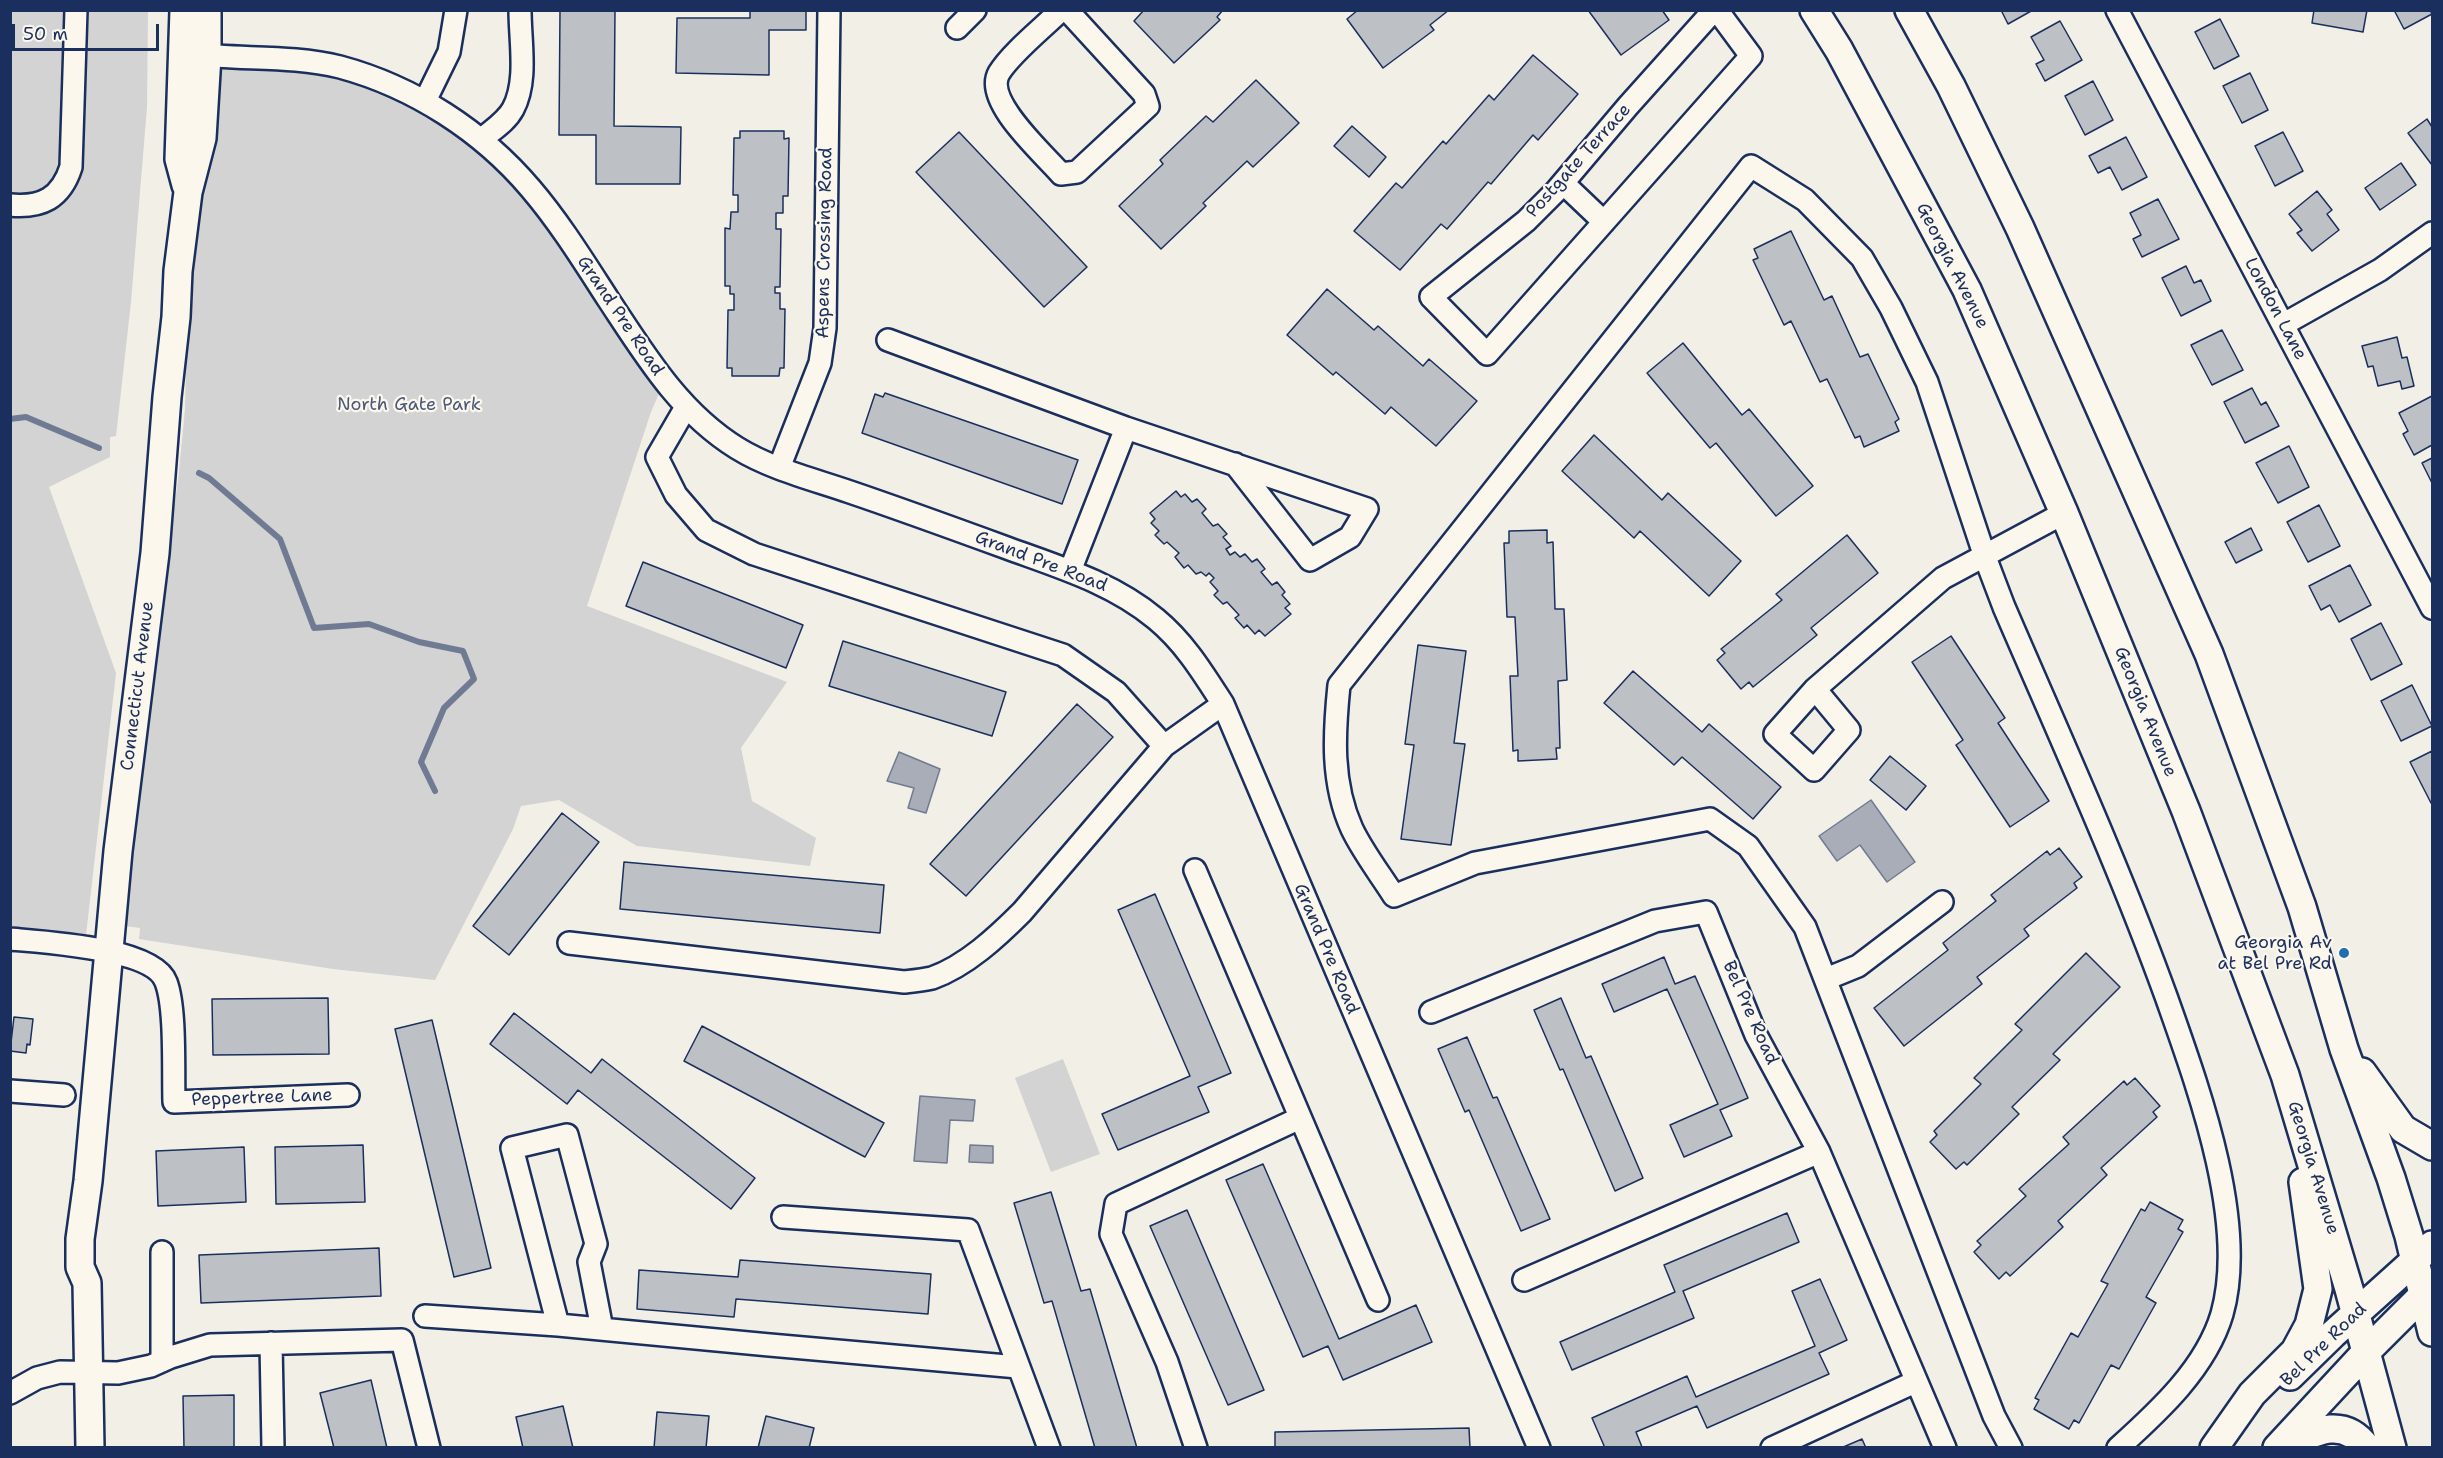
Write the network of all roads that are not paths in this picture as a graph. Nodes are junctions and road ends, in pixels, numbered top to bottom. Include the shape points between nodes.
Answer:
1 (76, 10) edge
2 (184, 10) edge
3 (207, 10) edge
4 (456, 10) edge
5 (520, 10) edge
6 (829, 10) edge
7 (975, 10) edge
8 (1061, 10) edge
9 (1067, 10) edge
10 (1716, 10) edge
11 (1814, 10) edge
12 (1909, 10) edge
13 (2117, 10) edge
14 (957, 28) dead end
15 (195, 54) junction
16 (425, 101) junction
17 (482, 139) junction
18 (1563, 183) junction
19 (10, 205) edge
20 (1604, 222) junction
21 (2433, 233) edge
22 (2284, 324) junction
23 (888, 340) dead end
24 (686, 407) junction
25 (1126, 428) junction
26 (1235, 464) junction
27 (779, 468) junction
28 (2064, 513) junction
29 (1985, 557) junction
30 (1070, 571) junction
31 (2433, 608) edge
32 (1815, 689) dead end
33 (1223, 704) junction
34 (1164, 746) junction
35 (1195, 870) dead end
36 (1942, 902) dead end
37 (10, 939) edge
38 (569, 943) dead end
39 (108, 950) junction
40 (1826, 979) junction
41 (1431, 1012) dead end
42 (2344, 1048) junction
43 (2288, 1086) junction
44 (10, 1091) edge
45 (64, 1095) dead end
46 (348, 1095) dead end
47 (1300, 1118) junction
48 (2433, 1146) edge
49 (1819, 1152) junction
50 (783, 1217) dead end
51 (162, 1252) dead end
52 (2424, 1253) edge
53 (1524, 1280) dead end
54 (2428, 1291) edge
55 (1378, 1300) dead end
56 (2356, 1314) junction
57 (425, 1316) dead end
58 (558, 1322) junction
59 (602, 1329) junction
60 (2433, 1332) edge
61 (272, 1343) junction
62 (2367, 1352) junction
63 (162, 1361) junction
64 (1018, 1367) junction
65 (88, 1371) junction
66 (1915, 1382) junction
67 (10, 1393) edge
68 (90, 1448) edge
69 (273, 1448) edge
70 (429, 1448) edge
71 (1049, 1448) edge
72 (1196, 1448) edge
73 (1539, 1448) edge
74 (1772, 1448) edge
75 (1945, 1448) edge
76 (2011, 1448) edge
77 (2118, 1448) edge
78 (2216, 1448) edge
79 (2278, 1448) edge
80 (2367, 1448) edge
81 (2392, 1448) edge

1 - 19 street via 71,167 66,184 39,204
2 - 15 main road, Connecticut Avenue
3 - 15 main road, Connecticut Avenue
4 - 16 street via 449,52
5 - 17 street via 521,85 505,120
6 - 27 street, Aspens Crossing Road via 825,328 820,363
7 - 14 street
8 - 9 street via 999,72 996,82 999,101 1061,174 1077,172 1148,106 1144,94
10 - 18 street, Postgate Terrace
10 - 20 street via 1751,57
11 - 28 main road, Georgia Avenue via 1967,290
12 - 42 main road via 2020,228 2209,654 2302,907
13 - 22 street, London Lane
15 - 16 street, Grand Pre Road via 339,67
15 - 39 main road, Connecticut Avenue via 202,138 188,192 178,271 155,553
16 - 17 street, Grand Pre Road
17 - 24 street, Grand Pre Road via 547,208 664,382
18 - 20 street
18 - 20 street, Postgate Terrace via 1526,220 1431,297 1487,354
21 - 22 street via 2380,270
22 - 31 street, London Lane
23 - 25 street
24 - 27 street, Grand Pre Road via 738,448
24 - 34 street via 657,457 676,495 706,530 754,554 1063,655 1116,692
25 - 26 street
25 - 30 street
26 - 26 street via 1290,483 1367,509 1350,537 1310,560
27 - 30 street, Grand Pre Road
28 - 29 street
28 - 43 main road, Georgia Avenue via 2186,811
29 - 32 street via 1943,578
29 - 40 street via 1927,382 1862,258 1805,200 1751,166 1339,684 1334,735 1339,788 1352,830 1394,896 1475,863 1710,819 1748,846 1805,927
29 - 77 street via 2136,914 2187,1056 2214,1144 2223,1191 2230,1260 2222,1313 2213,1336 2193,1371
30 - 33 street, Grand Pre Road via 1118,592 1156,619 1189,651
33 - 34 street
33 - 73 street, Grand Pre Road
34 - 38 street via 1022,912 955,967 931,978 904,982
35 - 47 street
36 - 40 street via 1858,966
37 - 39 street, Peppertree Lane
39 - 46 street, Peppertree Lane via 152,965 166,979 174,1102
39 - 65 main road, Connecticut Avenue via 88,1181 97,1241 95,1267 87,1283
40 - 76 street via 1994,1416
41 - 49 street, Bel Pre Road via 1655,921 1706,912 1756,1035
42 - 48 main road via 2403,1129
42 - 52 main road via 2391,1178
43 - 56 main road, Georgia Avenue
43 - 78 main road via 2318,1289 2309,1325 2295,1351 2252,1394
44 - 45 street
47 - 55 street
47 - 72 street via 1116,1204 1111,1234 1167,1362
49 - 53 street
49 - 66 street, Bel Pre Road
50 - 64 street via 968,1230
51 - 63 street
52 - 54 main road
52 - 56 main road, Bel Pre Road
54 - 60 main road
54 - 62 main road, Bel Pre Road
56 - 62 main road, Georgia Avenue
56 - 78 main road, Bel Pre Road
57 - 58 street
58 - 59 street
58 - 59 street via 512,1148 567,1135 596,1244 589,1262
59 - 64 street
61 - 63 street via 210,1345
61 - 69 street
61 - 70 street via 402,1340
62 - 79 main road, Bel Pre Road
62 - 81 main road, Georgia Avenue
63 - 65 street via 118,1373
64 - 71 street
65 - 67 street via 37,1377
65 - 68 main road, Connecticut Avenue
66 - 74 street
66 - 75 street, Bel Pre Road
79 - 80 main road via 2321,1430 2341,1428 2359,1437

